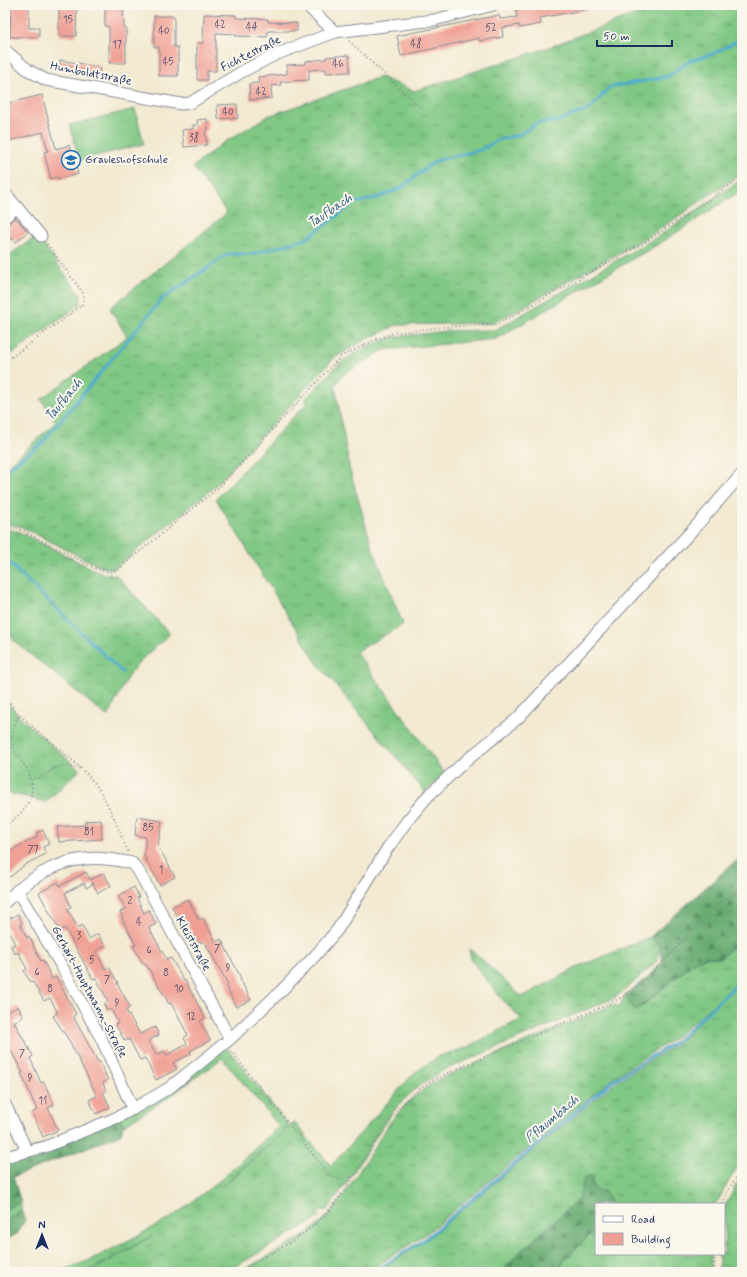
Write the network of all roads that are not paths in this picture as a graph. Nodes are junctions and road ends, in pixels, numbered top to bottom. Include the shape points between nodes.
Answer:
1 (306, 5) edge
2 (493, 5) edge
3 (335, 32) junction
4 (5, 50) edge
5 (181, 104) joint
6 (5, 193) edge
7 (17, 207) junction
8 (5, 217) edge
9 (40, 236) road end
10 (742, 474) edge
11 (17, 890) junction
12 (5, 902) edge
13 (227, 1041) junction
14 (5, 1104) edge
15 (133, 1109) junction
16 (27, 1151) junction
17 (5, 1157) edge

1 - 3 street
2 - 3 street, Fichtestraße via 434,20
3 - 5 street, Fichtestraße via 277,54 190,103
4 - 5 street, Humboldtstraße via 28,70 46,80
6 - 7 street
7 - 8 street
7 - 9 street
10 - 13 street via 518,718 428,796 386,849 338,929 314,958
11 - 12 street
11 - 13 street, Kleiststraße via 40,873 65,863 86,859 110,859 132,863
11 - 15 street, Gerhart-Hauptmann-Straße via 102,1040
13 - 15 street via 169,1088
14 - 16 street
15 - 16 street via 45,1147
16 - 17 street

